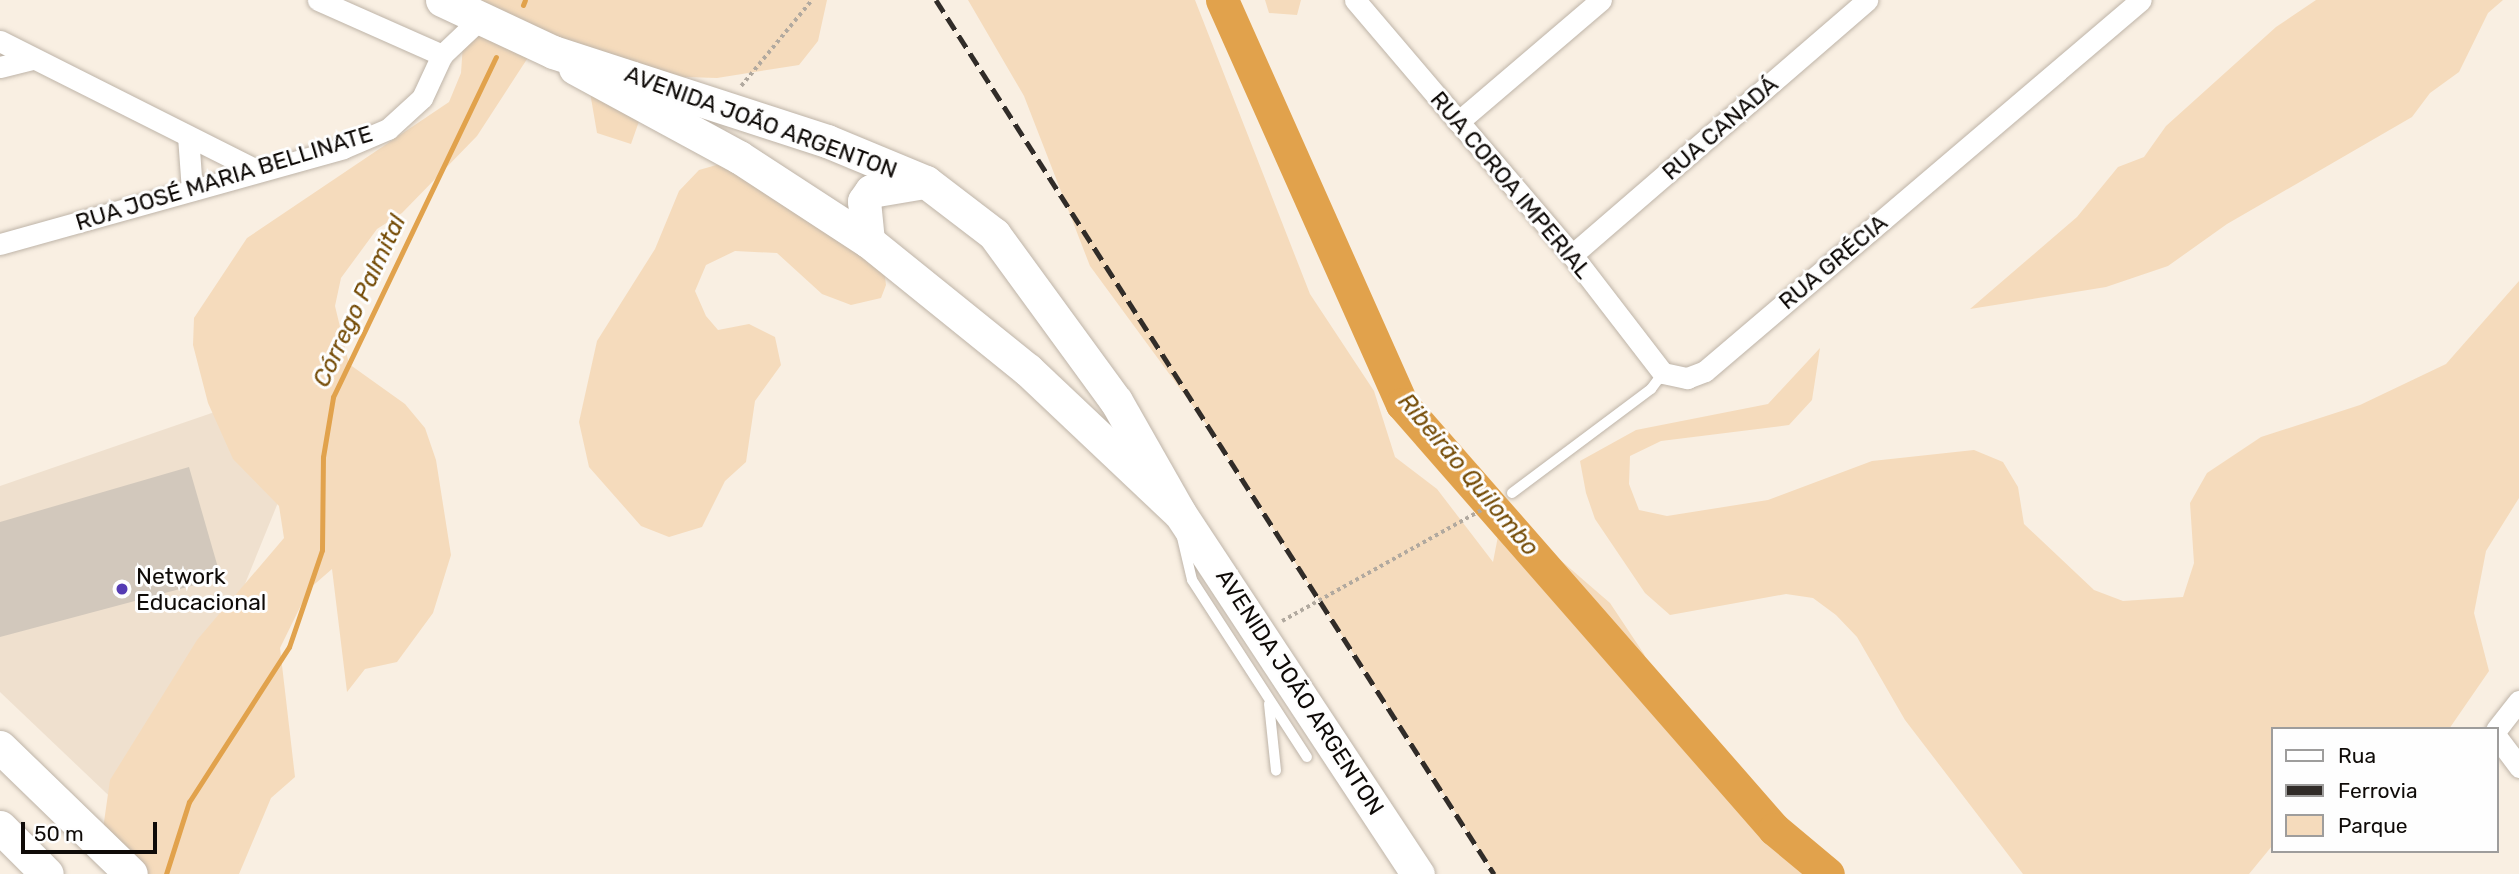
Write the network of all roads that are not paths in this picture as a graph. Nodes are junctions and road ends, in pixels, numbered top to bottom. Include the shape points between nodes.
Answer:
1 (318, 0) edge
2 (442, 0) edge
3 (1355, 0) edge
4 (1601, 0) edge
5 (1867, 0) edge
6 (2141, 0) edge
7 (500, 27) junction
8 (0, 41) edge
9 (553, 52) junction
10 (442, 55) junction
11 (32, 59) junction
12 (0, 67) edge
13 (1458, 122) junction
14 (188, 136) junction
15 (258, 172) junction
16 (926, 182) junction
17 (192, 190) junction
18 (868, 241) junction
19 (0, 244) edge
20 (1572, 255) junction
21 (1662, 373) junction
22 (1512, 493) road end
23 (1180, 514) junction
24 (2519, 701) edge
25 (1269, 704) junction
26 (2498, 727) edge
27 (2498, 739) edge
28 (0, 747) edge
29 (1307, 757) dead end
30 (2519, 767) edge
31 (1276, 771) dead end
32 (0, 827) edge
33 (47, 874) edge
34 (131, 874) edge
35 (1419, 874) edge

1 - 10 street
2 - 7 main road, AVENIDA JOÃO ARGENTON
3 - 13 street, RUA COROA IMPERIAL
4 - 13 street
5 - 20 street, RUA CANADÁ
6 - 21 street, RUA GRÉCIA via 1705,371 1687,377
7 - 9 main road, AVENIDA JOÃO ARGENTON
7 - 10 street, RUA JOSÉ MARIA BELLINATE
8 - 11 street
9 - 16 main road, AVENIDA JOÃO ARGENTON via 724,106
9 - 18 main road, AVENIDA JOÃO ARGENTON via 599,87 739,157
10 - 15 street, RUA JOSÉ MARIA BELLINATE via 422,98 388,129
11 - 12 street
11 - 14 street
13 - 20 street, RUA COROA IMPERIAL
14 - 15 street
14 - 17 street
15 - 17 street, RUA JOSÉ MARIA BELLINATE
16 - 18 main road via 872,191 864,201
16 - 23 main road, AVENIDA JOÃO ARGENTON via 995,234 1068,330 1161,473
17 - 19 street, RUA JOSÉ MARIA BELLINATE
18 - 23 main road, AVENIDA JOÃO ARGENTON via 1028,370 1142,484
20 - 21 street, RUA COROA IMPERIAL
21 - 22 lane via 1651,389
23 - 25 lane via 1181,550 1192,580
23 - 35 main road, AVENIDA JOÃO ARGENTON via 1264,633
24 - 26 street
25 - 29 lane
25 - 31 lane
27 - 30 street
28 - 34 main road
32 - 33 main road

